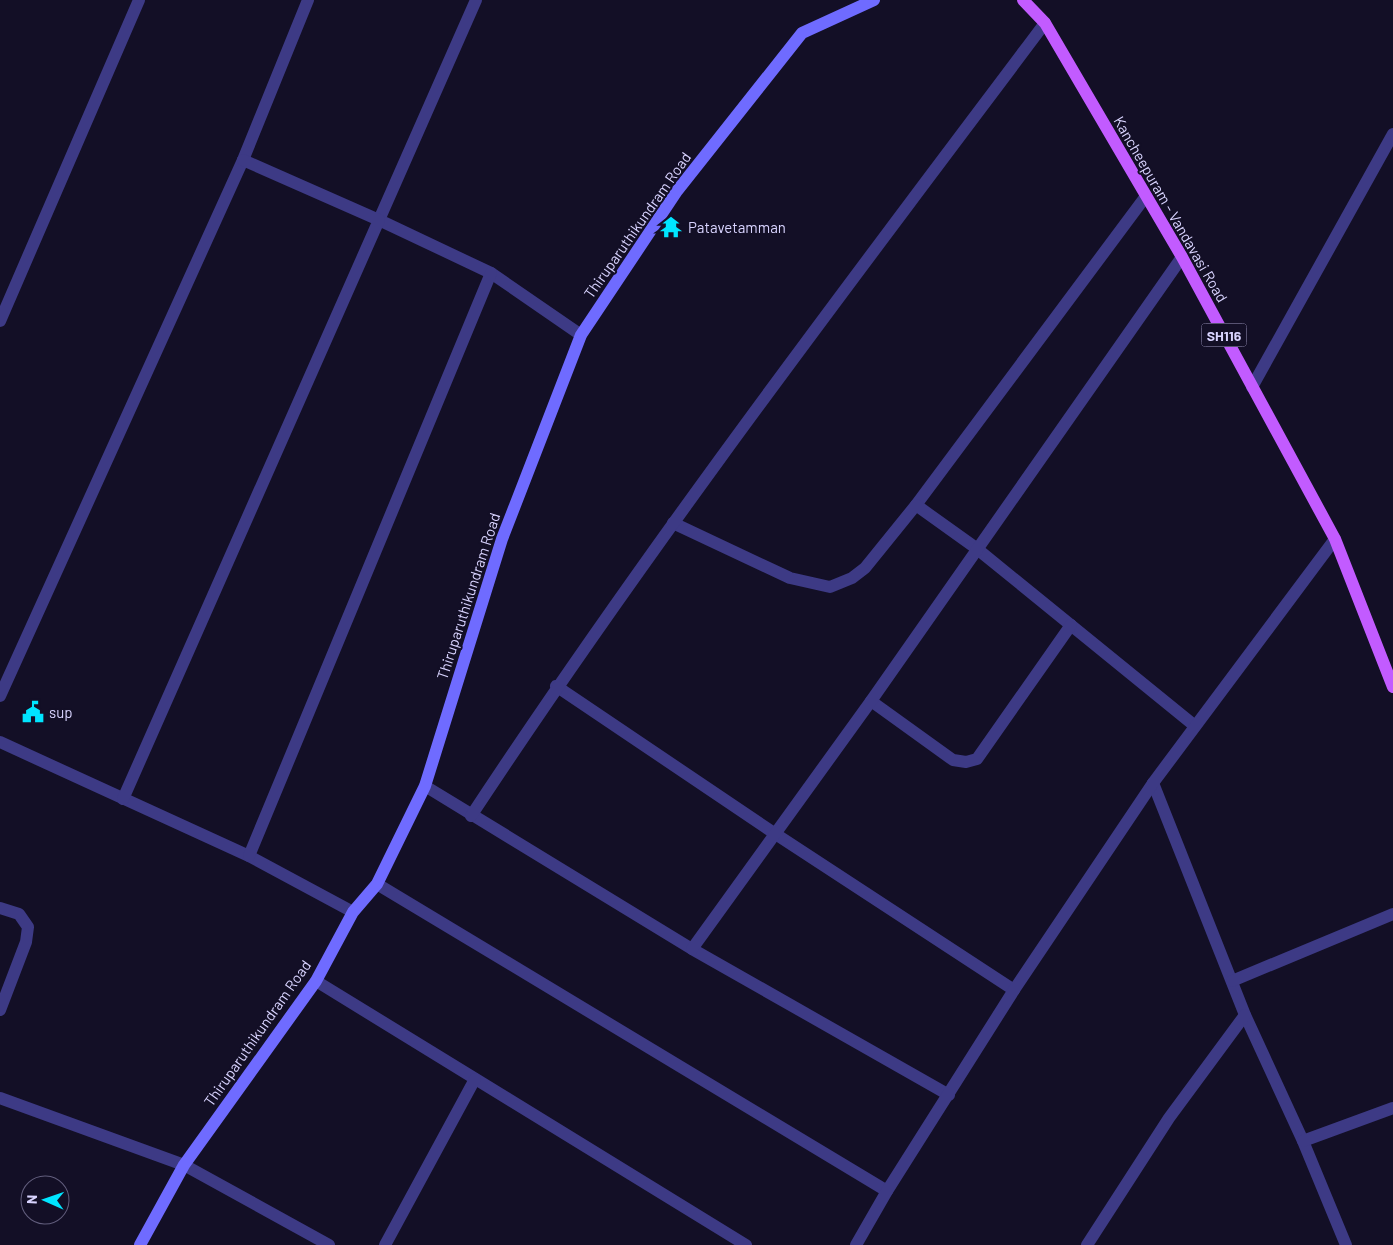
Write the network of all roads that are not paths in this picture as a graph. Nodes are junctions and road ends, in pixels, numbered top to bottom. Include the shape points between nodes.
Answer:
1 (139, 0) edge
2 (308, 0) edge
3 (476, 0) edge
4 (874, 0) edge
5 (1023, 0) edge
6 (1045, 23) junction
7 (1393, 134) edge
8 (243, 160) junction
9 (1146, 196) junction
10 (379, 220) junction
11 (1182, 257) junction
12 (491, 273) junction
13 (0, 321) edge
14 (581, 335) junction
15 (1252, 387) junction
16 (916, 505) junction
17 (673, 523) junction
18 (1335, 539) junction
19 (976, 548) junction
20 (1071, 625) junction
21 (556, 686) junction
22 (1393, 687) edge
23 (0, 696) edge
24 (871, 701) junction
25 (1195, 726) junction
26 (0, 742) edge
27 (1153, 783) junction
28 (425, 786) junction
29 (123, 799) junction
30 (471, 816) junction
31 (774, 833) junction
32 (250, 856) junction
33 (377, 884) junction
34 (0, 908) edge
35 (353, 912) junction
36 (1393, 914) edge
37 (692, 949) junction
38 (316, 981) junction
39 (1232, 981) junction
40 (1014, 990) junction
41 (0, 1010) edge
42 (1246, 1016) junction
43 (475, 1079) junction
44 (949, 1095) junction
45 (0, 1098) edge
46 (1393, 1108) edge
47 (1303, 1141) junction
48 (184, 1165) junction
49 (887, 1191) junction
50 (140, 1245) edge
51 (329, 1245) edge
52 (385, 1245) edge
53 (746, 1245) edge
54 (856, 1245) edge
55 (1087, 1245) edge
56 (1346, 1245) edge

1 - 13 street
2 - 8 street
3 - 10 street
4 - 14 street, Thiruparuthikundram Road via 802,33 677,191
5 - 6 main road, Kancheepuram - Vandavasi Road / SH116
6 - 9 main road, Kancheepuram - Vandavasi Road / SH116
6 - 17 street
7 - 15 street
8 - 10 street
8 - 23 street
9 - 11 main road, Kancheepuram - Vandavasi Road / SH116
9 - 16 street
10 - 12 street
10 - 29 street
11 - 15 main road, Kancheepuram - Vandavasi Road / SH116
11 - 19 street
12 - 14 street
12 - 32 street
14 - 28 street, Thiruparuthikundram Road via 502,539
15 - 18 main road, Kancheepuram - Vandavasi Road / SH116
16 - 17 street via 865,568 852,578 830,587 790,578
16 - 19 street
17 - 21 street
18 - 22 main road, Kancheepuram - Vandavasi Road / SH116
18 - 25 street
19 - 20 street
19 - 24 street
20 - 24 street via 977,759 966,762 954,760
20 - 25 street
21 - 30 street
21 - 31 street
24 - 31 street
25 - 27 street
26 - 29 street
27 - 39 street
27 - 40 street
28 - 30 street
28 - 33 street, Thiruparuthikundram Road
29 - 32 street
30 - 37 street
31 - 37 street
31 - 40 street
32 - 35 street
33 - 35 street, Thiruparuthikundram Road
33 - 49 street
34 - 41 street via 19,914 28,927 26,942
35 - 38 street, Thiruparuthikundram Road
36 - 39 street
37 - 44 street
38 - 43 street
38 - 48 street, Thiruparuthikundram Road
39 - 42 street
40 - 44 street
42 - 47 street
42 - 55 street via 1169,1118
43 - 52 street
43 - 53 street
44 - 49 street
45 - 48 street
46 - 47 street
47 - 56 street
48 - 50 street, Thiruparuthikundram Road
48 - 51 street
49 - 54 street

